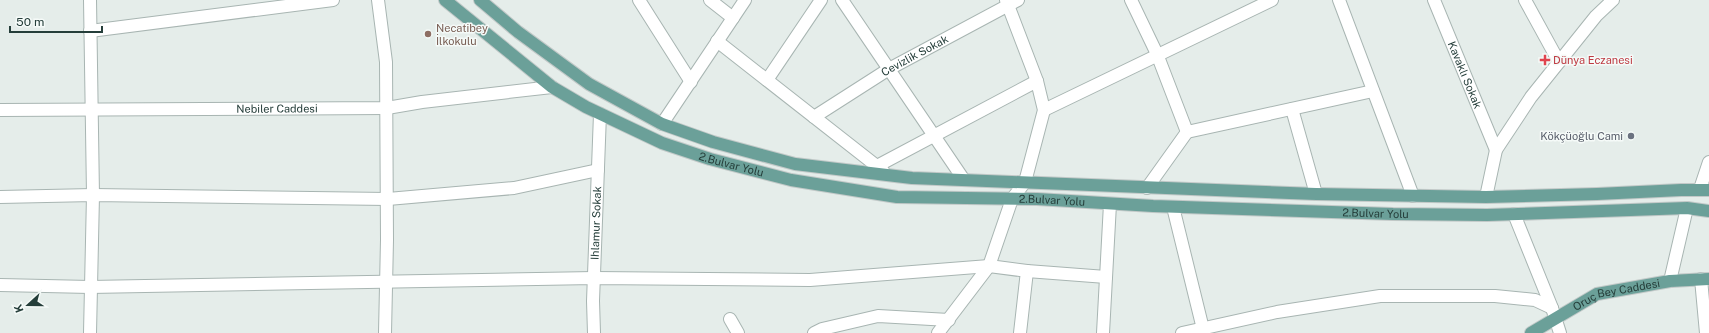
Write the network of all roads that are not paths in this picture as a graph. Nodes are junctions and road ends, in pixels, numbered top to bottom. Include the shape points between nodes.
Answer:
1 (90, 0) edge
2 (333, 0) edge
3 (378, 0) edge
4 (445, 0) edge
5 (480, 0) edge
6 (639, 0) edge
7 (710, 0) edge
8 (745, 0) edge
9 (821, 0) edge
10 (842, 0) edge
11 (1131, 0) edge
12 (1272, 0) edge
13 (1339, 0) edge
14 (1434, 0) edge
15 (1525, 0) edge
16 (1613, 0) edge
17 (1011, 2) edge
18 (1256, 3) edge
19 (733, 18) junction
20 (90, 31) junction
21 (717, 41) junction
22 (1157, 54) junction
23 (1559, 62) junction
24 (889, 70) junction
25 (767, 80) junction
26 (1037, 81) junction
27 (691, 82) junction
28 (552, 87) junction
29 (1373, 91) junction
30 (387, 108) junction
31 (1292, 109) junction
32 (0, 110) edge
33 (92, 110) junction
34 (1044, 110) junction
35 (600, 114) junction
36 (814, 117) junction
37 (662, 124) junction
38 (1187, 132) junction
39 (935, 136) junction
40 (1496, 150) junction
41 (1709, 162) edge
42 (877, 166) junction
43 (598, 170) junction
44 (889, 176) junction
45 (964, 180) junction
46 (1025, 182) junction
47 (1147, 188) junction
48 (1704, 190) edge
49 (1316, 194) junction
50 (93, 195) junction
51 (1413, 196) junction
52 (0, 197) edge
53 (1486, 197) junction
54 (388, 199) junction
55 (1012, 199) junction
56 (1110, 204) junction
57 (1173, 207) junction
58 (1687, 208) junction
59 (1709, 211) edge
60 (1514, 214) junction
61 (989, 266) junction
62 (1027, 271) junction
63 (1106, 276) junction
64 (594, 278) junction
65 (1705, 279) edge
66 (386, 280) junction
67 (1670, 281) junction
68 (0, 285) edge
69 (90, 286) junction
70 (1554, 313) junction
71 (730, 319) dead end
72 (948, 320) junction
73 (1204, 331) edge
74 (90, 333) edge
75 (385, 333) edge
76 (594, 333) edge
77 (738, 333) edge
78 (814, 333) edge
79 (938, 333) edge
80 (1020, 333) edge
81 (1103, 333) edge
82 (1182, 333) edge
83 (1531, 333) edge
84 (1560, 333) edge
85 (1706, 333) edge

1 - 20 street
2 - 20 street
3 - 30 street via 386,62
4 - 28 main road, 2.Bulvar Yolu
5 - 37 main road, 2.Bulvar Yolu via 518,32 589,84
6 - 27 street
7 - 19 street
8 - 19 street
9 - 25 street
10 - 24 street
11 - 22 street
12 - 18 street
13 - 29 street
14 - 40 street, Kavaklı Sokak
15 - 23 street
16 - 23 street via 1596,16
17 - 24 street, Cevizlik Sokak
17 - 26 street
18 - 22 street
19 - 21 street
20 - 33 street
21 - 25 street
21 - 27 street
22 - 34 street
22 - 38 street
23 - 40 street via 1531,97
24 - 36 street, Cevizlik Sokak
24 - 39 street
25 - 36 street
26 - 34 street
26 - 39 street
27 - 37 street
28 - 30 street, Nebiler Caddesi
28 - 35 main road, 2.Bulvar Yolu
29 - 31 street
29 - 51 street
30 - 33 street, Nebiler Caddesi
30 - 54 street
31 - 38 street
31 - 49 street
32 - 33 street, Nebiler Caddesi
33 - 50 street
34 - 46 street
35 - 43 street, Ihlamur Sokak
35 - 55 main road, 2.Bulvar Yolu via 662,143 710,159 791,180 897,197
36 - 42 street
37 - 44 main road, 2.Bulvar Yolu via 713,142 795,164
38 - 47 street
39 - 42 street
39 - 45 street
40 - 53 street
41 - 48 street
42 - 44 street
43 - 54 street via 514,188
43 - 64 street, Ihlamur Sokak
44 - 45 main road, 2.Bulvar Yolu
45 - 46 main road, 2.Bulvar Yolu
46 - 47 main road, 2.Bulvar Yolu
46 - 55 street
47 - 49 main road, 2.Bulvar Yolu
48 - 53 main road, 2.Bulvar Yolu
49 - 51 main road, 2.Bulvar Yolu
50 - 52 street
50 - 54 street
50 - 69 street
51 - 53 main road, 2.Bulvar Yolu
54 - 66 street
55 - 56 main road, 2.Bulvar Yolu
55 - 61 street
56 - 57 main road, 2.Bulvar Yolu
56 - 63 street
57 - 60 main road, 2.Bulvar Yolu via 1393,214
57 - 73 street
58 - 59 main road, 2.Bulvar Yolu
58 - 60 main road, 2.Bulvar Yolu
58 - 67 street
60 - 70 street
61 - 62 street
61 - 64 street via 810,280
61 - 72 street
62 - 63 street
62 - 80 street
63 - 81 street
64 - 66 street
64 - 76 street, Ihlamur Sokak
65 - 67 main road, Oruç Bey Caddesi
65 - 85 street
66 - 69 street
66 - 75 street
67 - 70 main road, Oruç Bey Caddesi via 1597,294
68 - 69 street
69 - 74 street
70 - 73 street via 1536,300 1495,296 1380,296 1277,312
70 - 83 main road, Oruç Bey Caddesi
70 - 84 street
71 - 77 street
72 - 78 street via 878,316
72 - 79 street
73 - 82 street

